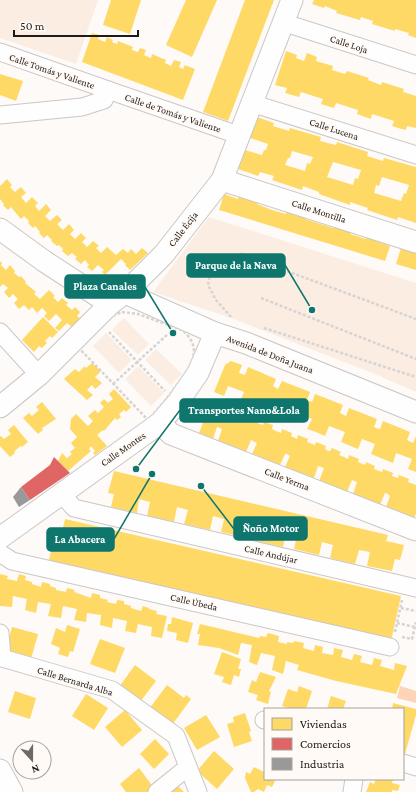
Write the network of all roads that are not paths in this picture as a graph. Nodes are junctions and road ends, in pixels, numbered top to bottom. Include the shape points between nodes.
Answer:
1 (292, 0) edge
2 (282, 22) junction
3 (0, 52) edge
4 (416, 65) edge
5 (108, 90) junction
6 (251, 103) junction
7 (0, 115) edge
8 (238, 135) junction
9 (416, 155) edge
10 (222, 180) junction
11 (0, 229) edge
12 (416, 242) edge
13 (117, 299) junction
14 (0, 332) edge
15 (215, 333) junction
16 (39, 375) junction
17 (0, 407) edge
18 (416, 412) edge
19 (160, 423) junction
20 (61, 493) junction
21 (416, 530) edge
22 (0, 538) edge
23 (0, 553) edge
24 (416, 588) edge
25 (0, 633) edge
26 (390, 647) dead end
27 (404, 763) edge
28 (416, 766) edge
29 (188, 767) junction
30 (0, 770) edge
31 (354, 780) edge
32 (12, 792) edge
33 (157, 792) edge
34 (198, 792) edge
35 (352, 792) edge

1 - 2 street, Calle Écija
2 - 4 street, Calle Loja
2 - 6 street, Calle Écija
3 - 5 street, Calle Tomás y Valiente
5 - 7 street, Calle Tomás y Valiente via 104,100 82,106
5 - 8 street, Calle de Tomás y Valiente
6 - 8 street, Calle Écija
6 - 9 street, Calle Lucena
8 - 10 street, Calle Écija
10 - 12 street, Calle Montilla
10 - 13 street, Calle Écija via 164,254
11 - 13 street, Avenida de Doña Juana via 44,261
13 - 15 street, Avenida de Doña Juana
13 - 16 street, Calle Écija
14 - 16 street
15 - 18 street, Avenida de Doña Juana via 246,343
15 - 19 street, Calle Montes via 198,373
16 - 17 street, Calle Écija
19 - 20 street, Calle Montes
19 - 21 street, Calle Yerma via 171,434
20 - 22 street, Calle Montes
20 - 24 street, Calle Andújar via 74,508
23 - 26 street, Calle Úbeda via 12,560
25 - 29 street, Calle Bernarda Alba via 2,658 112,690 176,736
27 - 28 street
29 - 33 street
29 - 34 street, Calle Bernarda Alba
30 - 32 street
31 - 35 street

